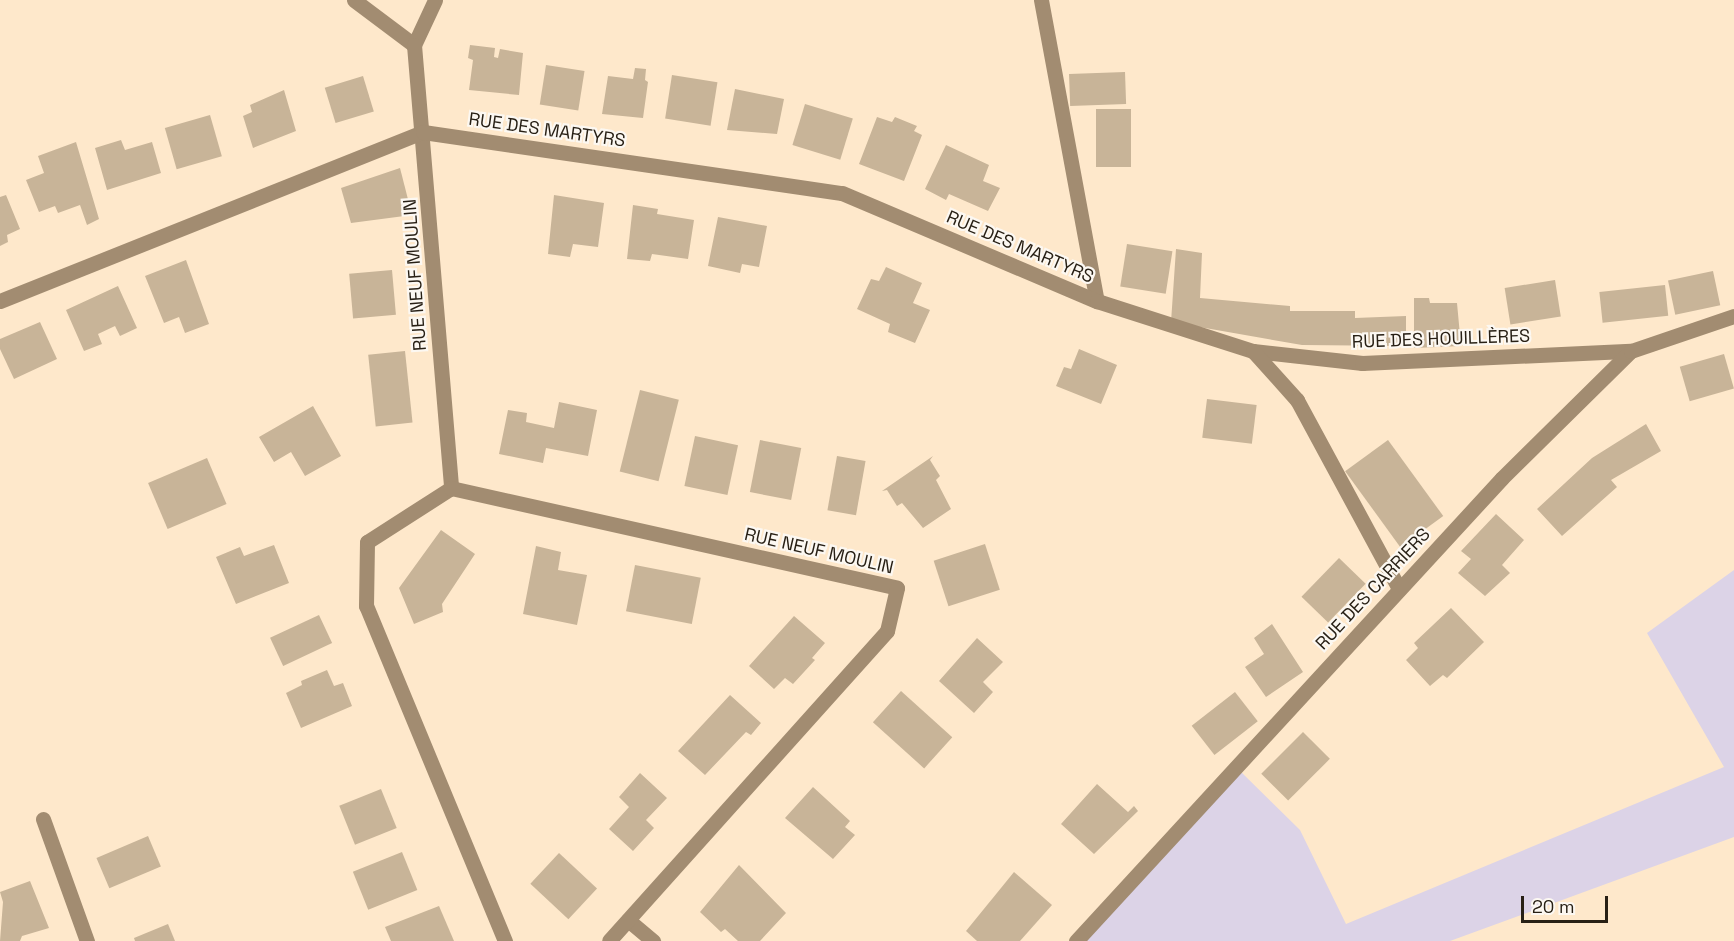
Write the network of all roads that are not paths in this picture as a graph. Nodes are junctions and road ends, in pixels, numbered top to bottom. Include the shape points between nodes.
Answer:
1 (354, 0) edge
2 (435, 0) edge
3 (1041, 0) edge
4 (414, 45) junction
5 (423, 132) junction
6 (0, 301) edge
7 (1097, 301) junction
8 (1734, 316) edge
9 (1253, 351) junction
10 (1631, 351) junction
11 (451, 488) junction
12 (1399, 590) junction
13 (44, 819) dead end
14 (628, 920) junction
15 (87, 941) edge
16 (505, 941) edge
17 (609, 941) edge
18 (653, 941) edge
19 (1076, 941) edge

1 - 4 street
2 - 4 street
3 - 7 street
4 - 5 street
5 - 6 street
5 - 7 street, RUE DES MARTYRS via 842,193
5 - 11 street, RUE NEUF MOULIN
7 - 9 street, RUE DES HOUILLÈRES
8 - 10 street, RUE DES CARRIERS
9 - 10 street, RUE DES HOUILLÈRES via 1362,363
9 - 12 street via 1298,400
10 - 12 street, RUE DES CARRIERS via 1502,478
11 - 14 street, RUE NEUF MOULIN via 897,588 887,631
11 - 16 street via 367,542 366,606
12 - 19 street, RUE DES CARRIERS
13 - 15 street
14 - 17 street, RUE NEUF MOULIN
14 - 18 street

